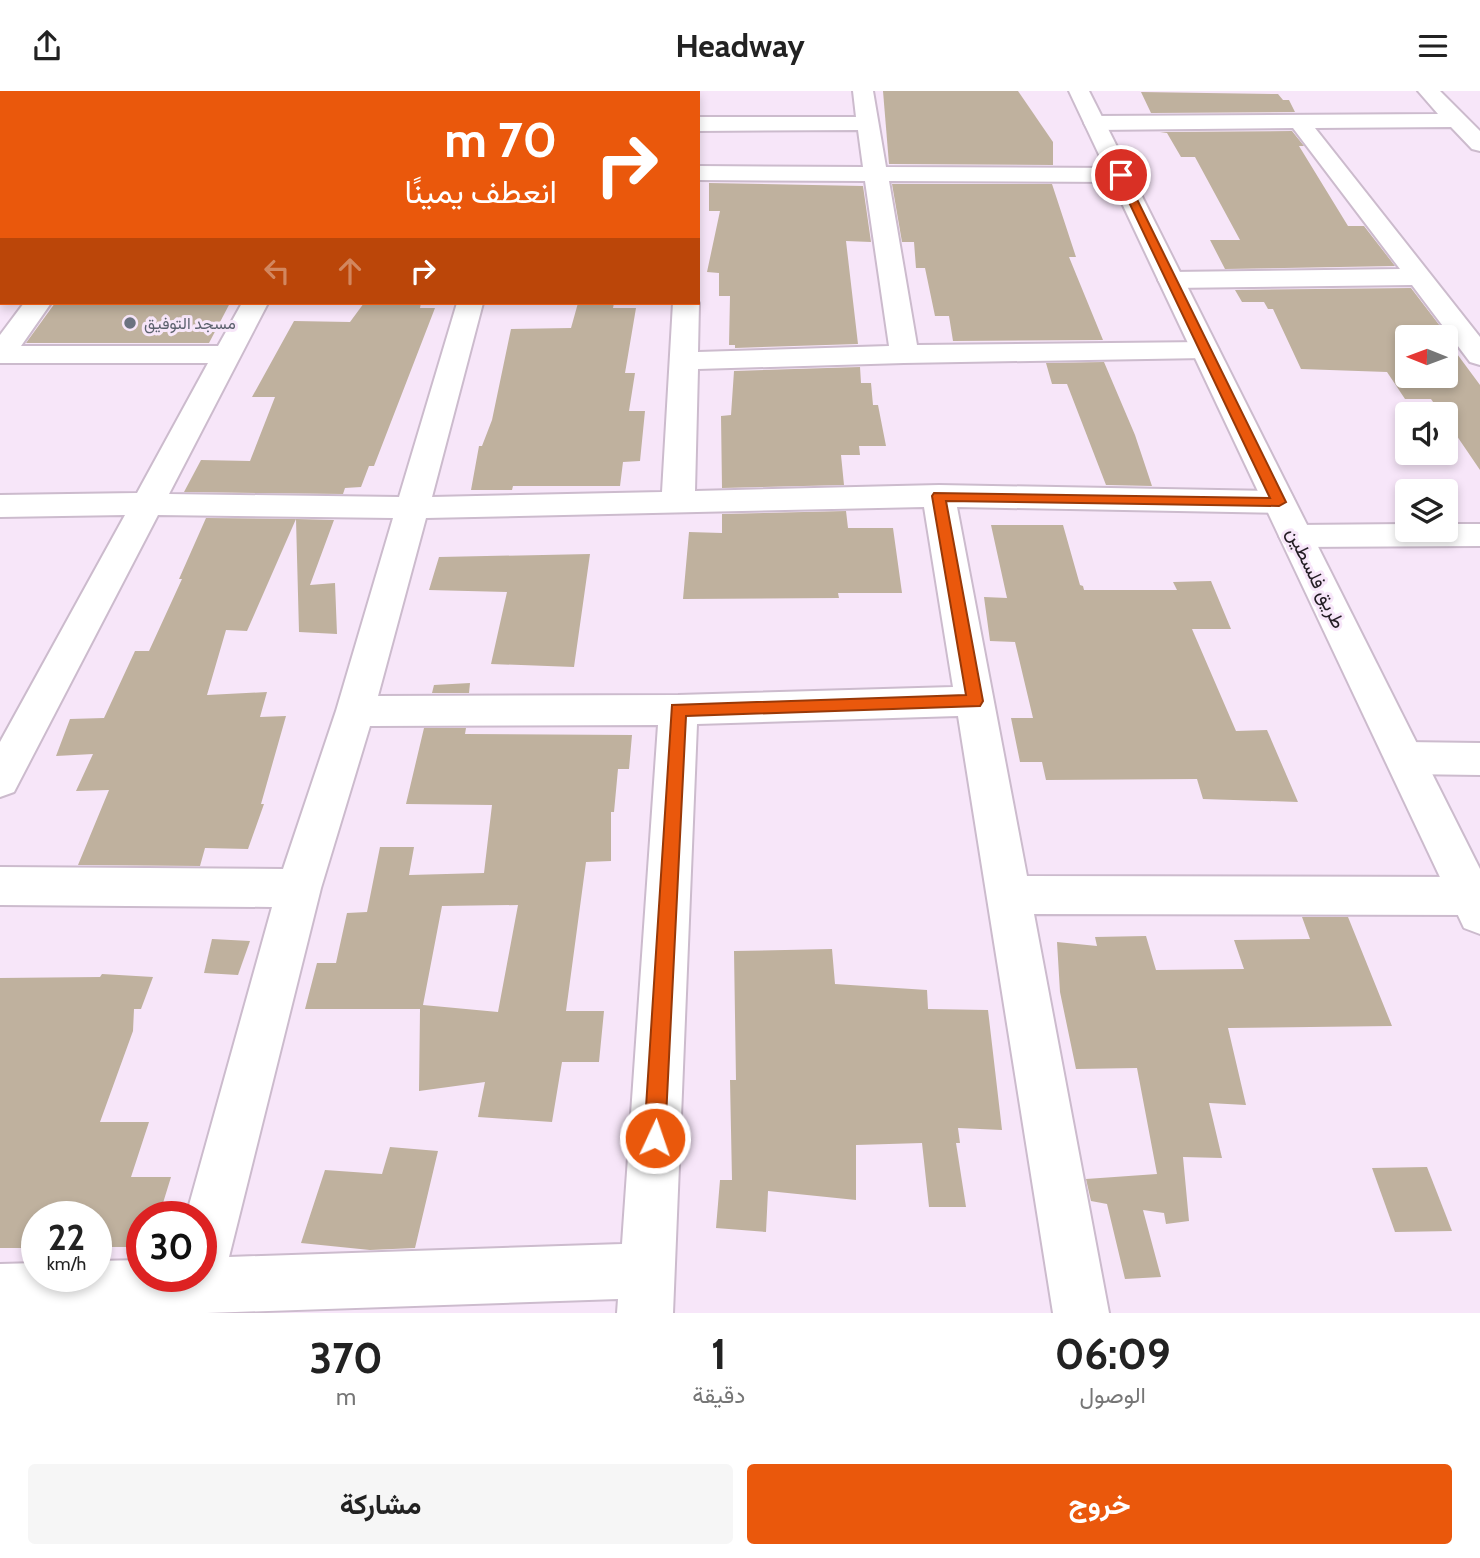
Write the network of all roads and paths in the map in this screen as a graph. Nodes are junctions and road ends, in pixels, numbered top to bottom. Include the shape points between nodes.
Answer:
1 (863, 91) edge
2 (1079, 91) edge
3 (1428, 91) edge
4 (1455, 120) junction
5 (1299, 121) junction
6 (868, 123) junction
7 (1095, 123) junction
8 (700, 131) edge
9 (1480, 144) edge
10 (700, 173) edge
11 (875, 174) junction
12 (1121, 175) junction
13 (1418, 277) junction
14 (1171, 279) junction
15 (37, 305) edge
16 (254, 305) edge
17 (469, 305) edge
18 (687, 305) edge
19 (1205, 350) junction
20 (904, 354) junction
21 (229, 355) junction
22 (1480, 356) edge
23 (686, 361) junction
24 (939, 496) junction
25 (1279, 502) junction
26 (147, 504) junction
27 (678, 504) junction
28 (0, 506) edge
29 (412, 508) junction
30 (1480, 535) edge
31 (1296, 536) junction
32 (975, 701) junction
33 (678, 710) junction
34 (355, 711) junction
35 (1405, 758) junction
36 (1480, 759) edge
37 (0, 780) edge
38 (0, 886) edge
39 (299, 888) junction
40 (1008, 895) junction
41 (1475, 906) edge
42 (217, 1201) edge
43 (217, 1284) edge
44 (126, 1287) edge
45 (0, 1292) edge
46 (646, 1292) edge
47 (1081, 1313) edge

1 - 6 street
2 - 7 street, طريق فلسطين
3 - 4 street
4 - 5 street
4 - 9 street
5 - 7 street
5 - 13 street
6 - 8 street
6 - 11 street
7 - 12 street, طريق فلسطين
10 - 11 street
11 - 12 street
11 - 20 street
12 - 14 street, طريق فلسطين
13 - 14 street
13 - 22 street
14 - 19 street, طريق فلسطين
15 - 21 street via 0,354
16 - 21 street
17 - 29 street
18 - 23 street
19 - 20 street
19 - 25 street, طريق فلسطين
20 - 23 street
21 - 26 street
23 - 27 street
24 - 25 street
24 - 27 street
24 - 32 street
25 - 31 street, طريق فلسطين
26 - 28 street
26 - 29 street
26 - 37 street
27 - 29 street
29 - 34 street
30 - 31 street
31 - 35 street, طريق فلسطين
32 - 33 street
32 - 40 street
33 - 34 street
33 - 46 street
34 - 39 street
35 - 36 street
35 - 41 street, طريق فلسطين
38 - 39 street
39 - 42 street
40 - 41 street
40 - 47 street
43 - 46 street
44 - 45 street

